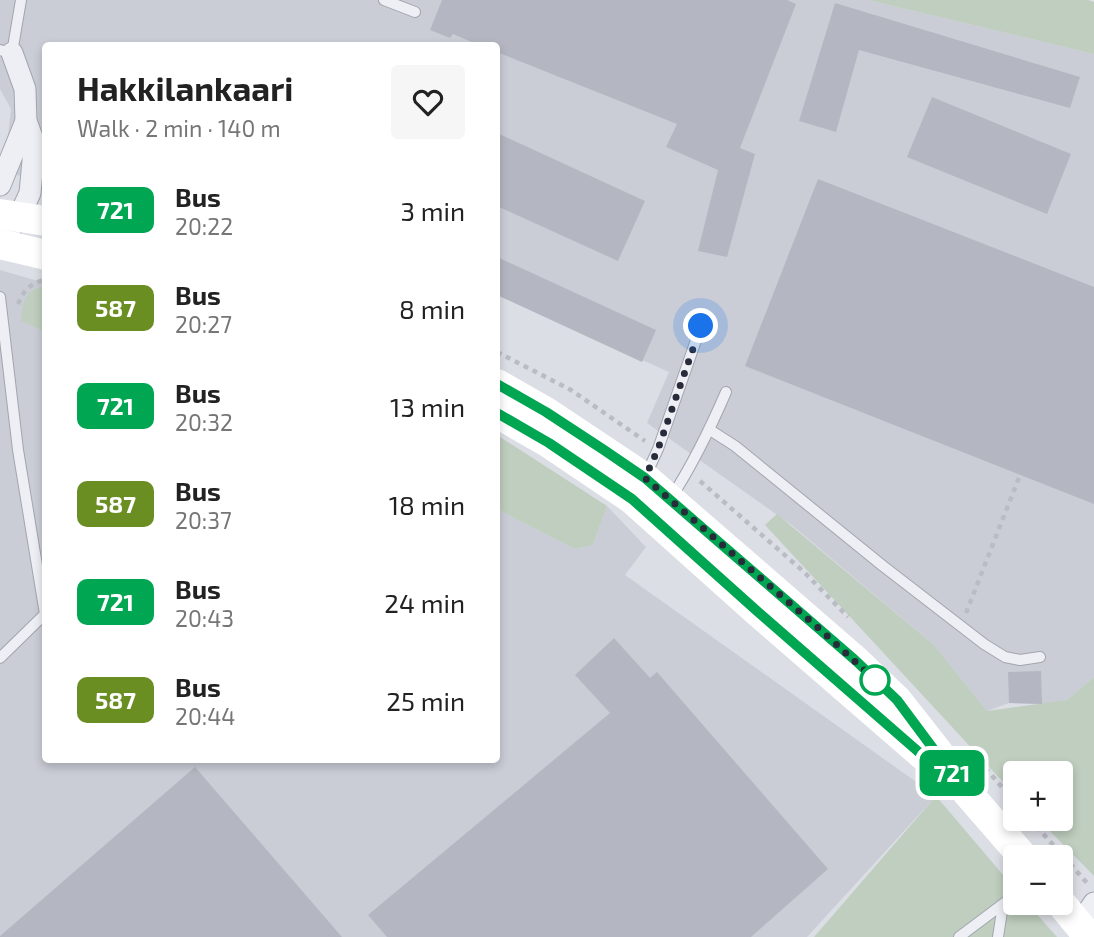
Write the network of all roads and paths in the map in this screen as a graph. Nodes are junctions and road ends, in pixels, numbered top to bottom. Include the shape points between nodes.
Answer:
1 (21, 0) edge
2 (384, 0) edge
3 (415, 12) dead end
4 (6, 52) edge
5 (26, 121) junction
6 (0, 185) edge
7 (21, 217) edge
8 (0, 244) edge
9 (42, 253) edge
10 (0, 297) edge
11 (701, 326) dead end
12 (500, 386) edge
13 (726, 392) dead end
14 (500, 415) edge
15 (710, 429) junction
16 (1020, 474) dead end
17 (638, 488) junction
18 (663, 509) junction
19 (42, 601) edge
20 (42, 616) edge
21 (961, 626) junction
22 (1040, 657) dead end
23 (0, 658) edge
24 (1041, 831) edge
25 (1013, 845) edge
26 (1094, 890) edge
27 (1094, 904) edge
28 (1003, 905) joint
29 (1072, 915) edge
30 (1089, 934) edge
31 (959, 937) edge
32 (998, 937) edge

1 - 4 lane
2 - 3 lane
4 - 5 street via 25,89
5 - 6 street
5 - 7 street via 33,140 33,161 30,192
7 - 8 street
8 - 9 main road
10 - 19 lane
11 - 17 lane via 658,449
12 - 17 main road via 546,412
13 - 15 lane
14 - 17 main road
15 - 18 lane
15 - 21 lane
16 - 21 path
17 - 18 main road
18 - 25 main road via 846,652 897,700
20 - 23 lane
21 - 22 lane via 1005,657
24 - 26 path
27 - 30 street
28 - 31 lane
28 - 32 lane
29 - 30 main road

